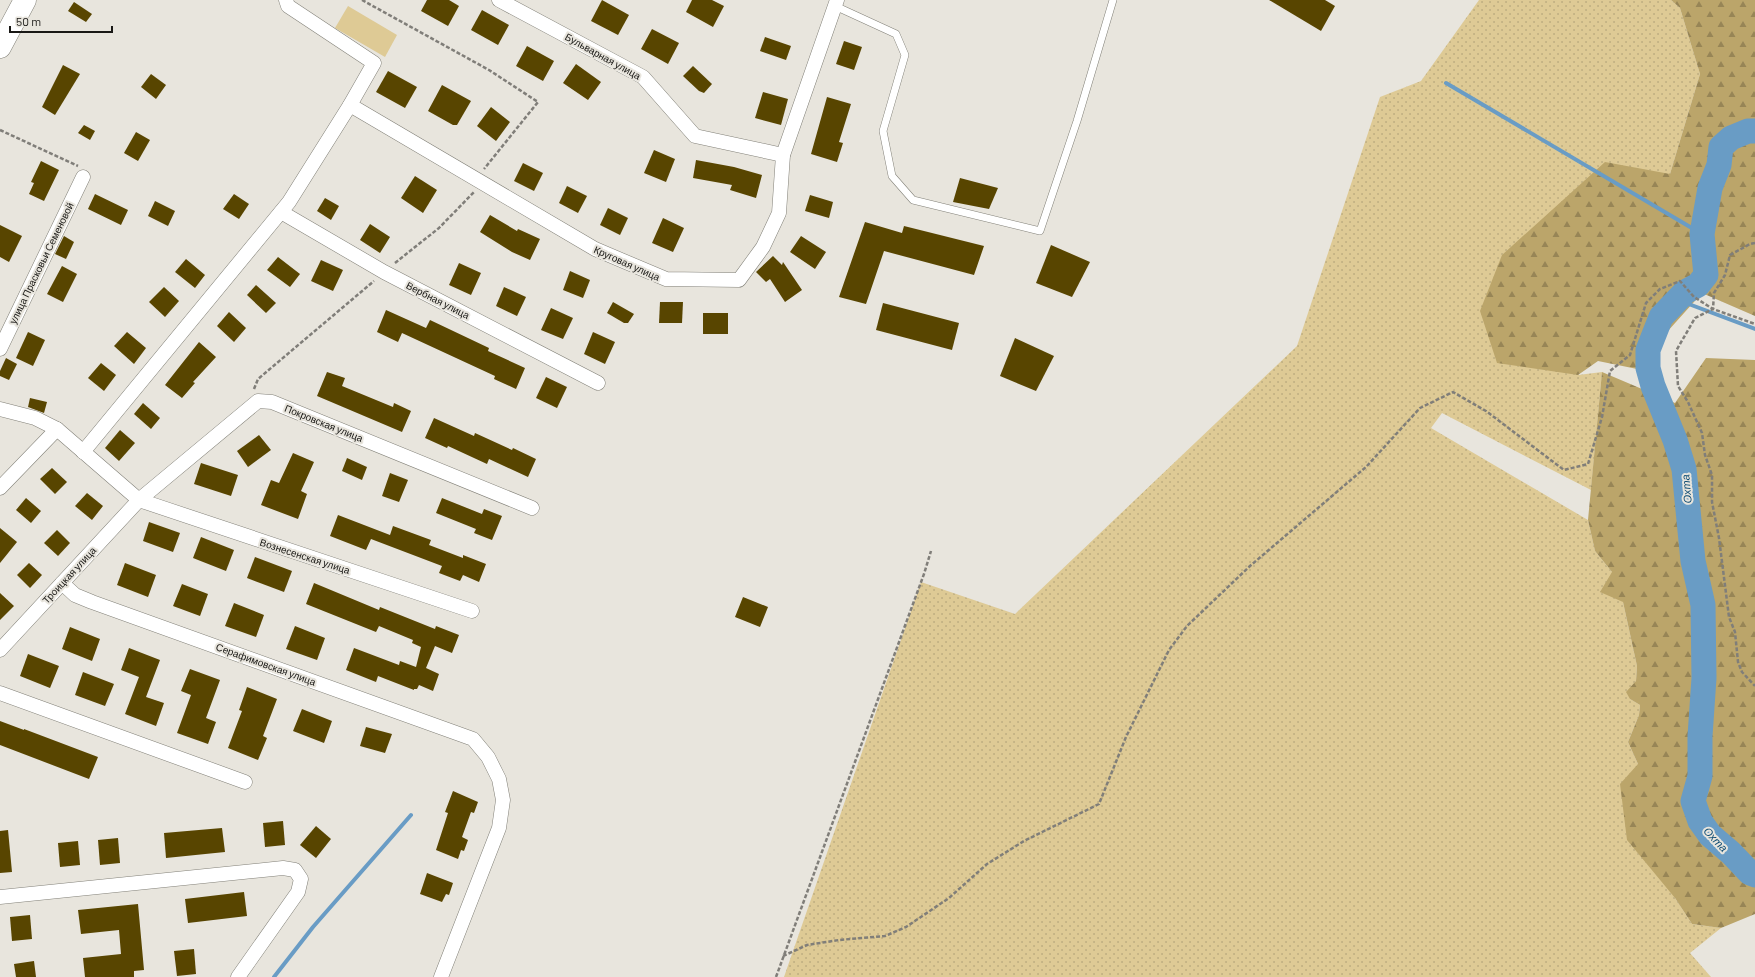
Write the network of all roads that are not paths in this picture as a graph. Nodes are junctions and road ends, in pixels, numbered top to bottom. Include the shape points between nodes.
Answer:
1 (25, 0) edge
2 (286, 0) edge
3 (499, 0) edge
4 (1113, 0) edge
5 (836, 3) edge
6 (0, 47) edge
7 (350, 105) junction
8 (783, 154) junction
9 (83, 177) road end
10 (281, 212) junction
11 (0, 349) edge
12 (598, 383) dead end
13 (0, 409) edge
14 (57, 429) junction
15 (83, 452) junction
16 (0, 488) edge
17 (139, 500) junction
18 (532, 508) dead end
19 (62, 583) junction
20 (472, 611) dead end
21 (0, 650) edge
22 (0, 693) edge
23 (245, 782) dead end
24 (0, 897) edge
25 (238, 977) edge
26 (441, 977) edge

1 - 6 main road
2 - 7 street via 288,6 374,63
3 - 8 street, Бульварная улица via 643,77 695,136
4 - 5 lane via 1077,121 1040,231 913,200 902,188 892,176 883,131 905,55 896,34
5 - 8 street, Круговая улица
7 - 8 street, Круговая улица via 595,249 666,279 739,280 763,247 779,213
7 - 10 street
9 - 11 street, улица Прасковьи Семеновой
10 - 12 street, Вербная улица via 384,272
10 - 15 street
13 - 14 street via 35,418
14 - 15 street
14 - 16 street
15 - 17 street
17 - 18 street, Покровская улица via 258,401 272,402
17 - 19 street, Троицкая улица
17 - 20 street, Вознесенская улица
19 - 21 street, Троицкая улица
19 - 26 street, Серафимовская улица via 75,595 92,602 473,739 488,757 499,779 503,800 499,828
22 - 23 street
24 - 25 street via 283,868 295,870 301,879 298,892

